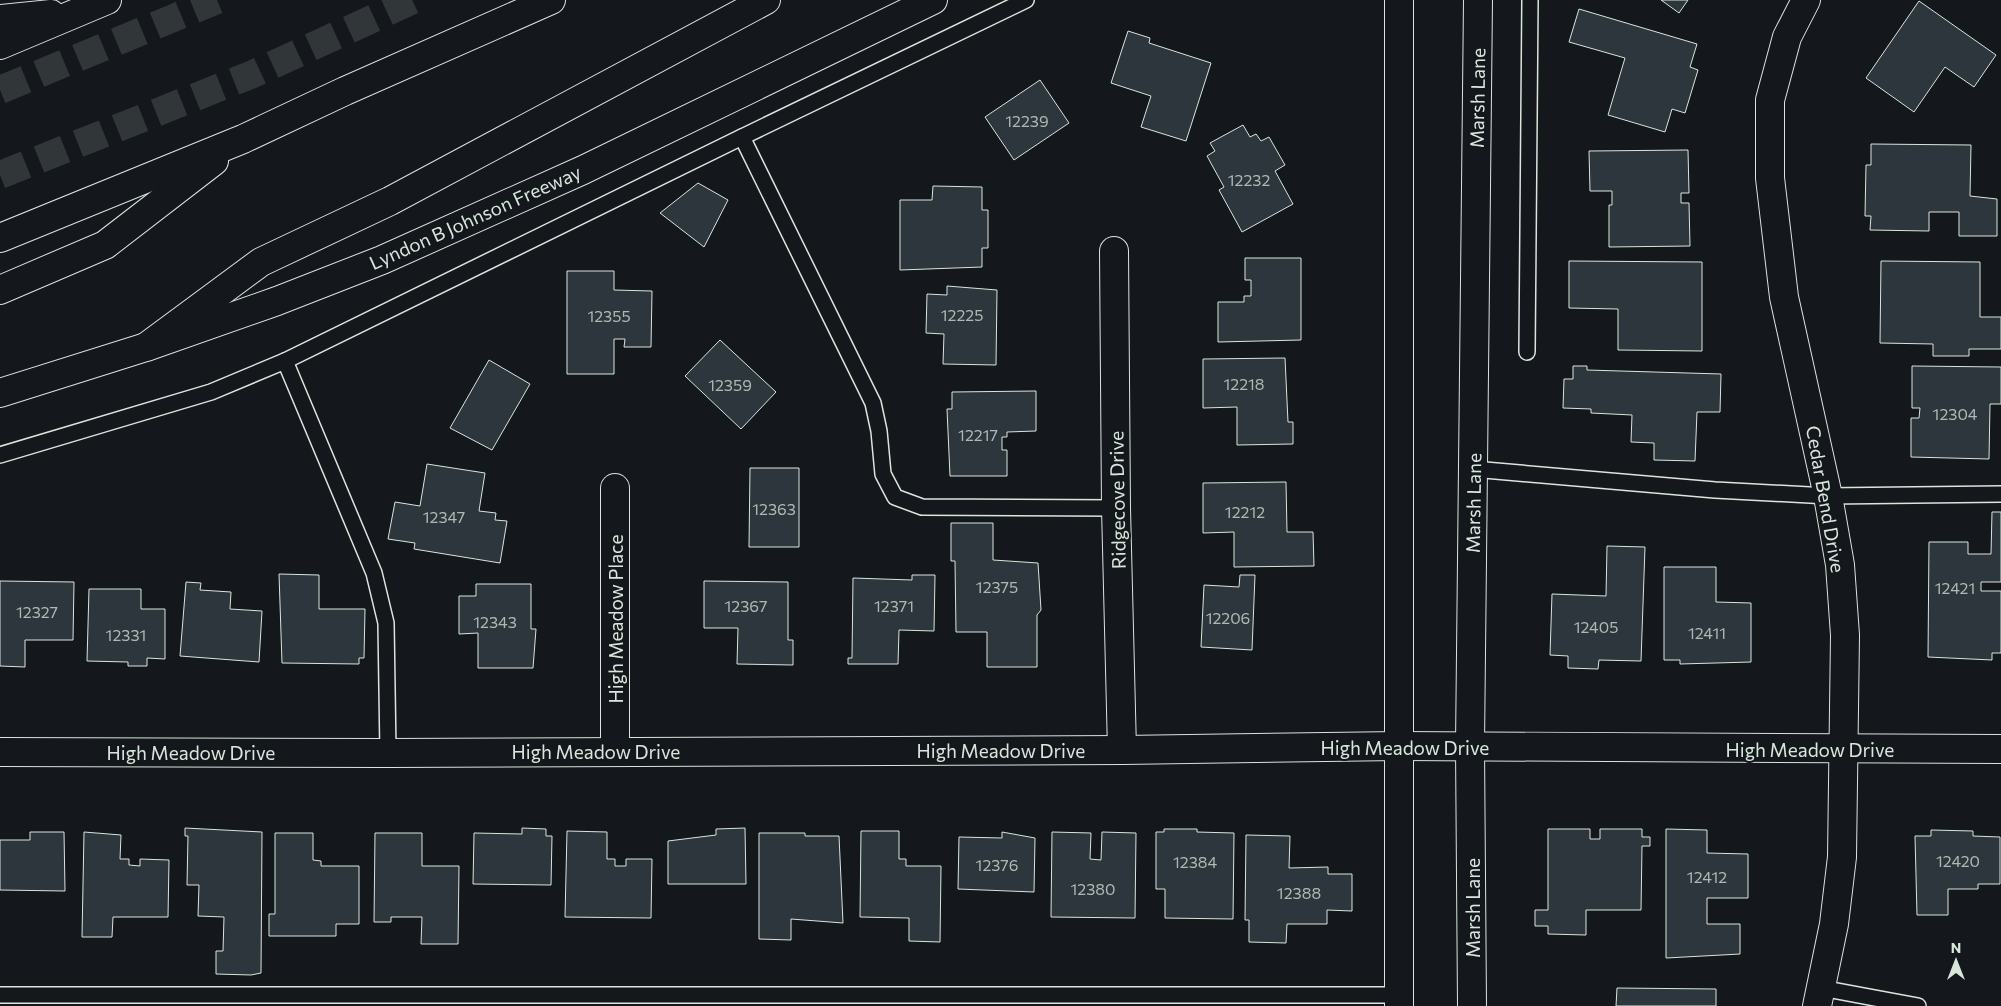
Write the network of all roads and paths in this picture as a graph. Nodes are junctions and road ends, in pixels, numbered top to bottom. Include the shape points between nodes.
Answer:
1 (107, 0) edge
2 (551, 0) edge
3 (766, 0) edge
4 (933, 0) edge
5 (1026, 0) edge
6 (1399, 0) edge
7 (1478, 0) edge
8 (1530, 0) edge
9 (1806, 0) edge
10 (80, 11) junction
11 (0, 19) edge
12 (0, 45) edge
13 (742, 137) junction
14 (243, 139) junction
15 (0, 238) edge
16 (1114, 251) dead end
17 (0, 290) edge
18 (146, 347) junction
19 (1527, 352) dead end
20 (285, 361) junction
21 (0, 393) edge
22 (0, 456) edge
23 (1473, 469) junction
24 (615, 488) dead end
25 (2001, 494) edge
26 (1828, 496) junction
27 (1116, 508) junction
28 (1399, 746) junction
29 (1470, 746) junction
30 (1122, 750) junction
31 (1842, 750) junction
32 (2001, 750) edge
33 (615, 751) junction
34 (0, 752) edge
35 (388, 753) junction
36 (0, 994) edge
37 (1819, 997) edge
38 (1399, 1000) edge
39 (1472, 1006) edge
40 (1918, 1006) edge

1 - 10 main road
2 - 14 main road
3 - 18 main road via 390,201 262,262
4 - 18 main road, Lyndon B Johnson Freeway via 583,170 382,260 277,302
5 - 13 lane
6 - 28 main road
7 - 23 main road, Marsh Lane
8 - 19 lane
9 - 26 main road, Cedar Bend Drive via 1787,37 1770,100 1770,178 1784,297
10 - 11 main road
10 - 12 main road
13 - 20 lane
13 - 27 lane via 873,403 880,431 883,474 895,497 922,507
14 - 15 main road
14 - 17 main road via 105,245
16 - 27 main road, Ridgecove Drive
18 - 21 main road, Lyndon B Johnson Freeway
20 - 22 lane via 211,392
20 - 35 lane via 374,573 386,623
23 - 26 lane via 1706,490
23 - 29 main road, Marsh Lane
24 - 33 main road, High Meadow Place
25 - 26 lane
26 - 31 main road, Cedar Bend Drive via 1840,565 1845,635
27 - 30 main road, Ridgecove Drive
28 - 29 main road, High Meadow Drive
28 - 30 main road, High Meadow Drive
28 - 38 main road
29 - 31 main road, High Meadow Drive
29 - 39 main road, Marsh Lane
30 - 33 main road, High Meadow Drive
31 - 32 main road, High Meadow Drive
31 - 37 main road, Cedar Bend Drive via 1842,857 1834,924
33 - 35 main road, High Meadow Drive
34 - 35 main road, High Meadow Drive
36 - 38 lane
37 - 40 lane

